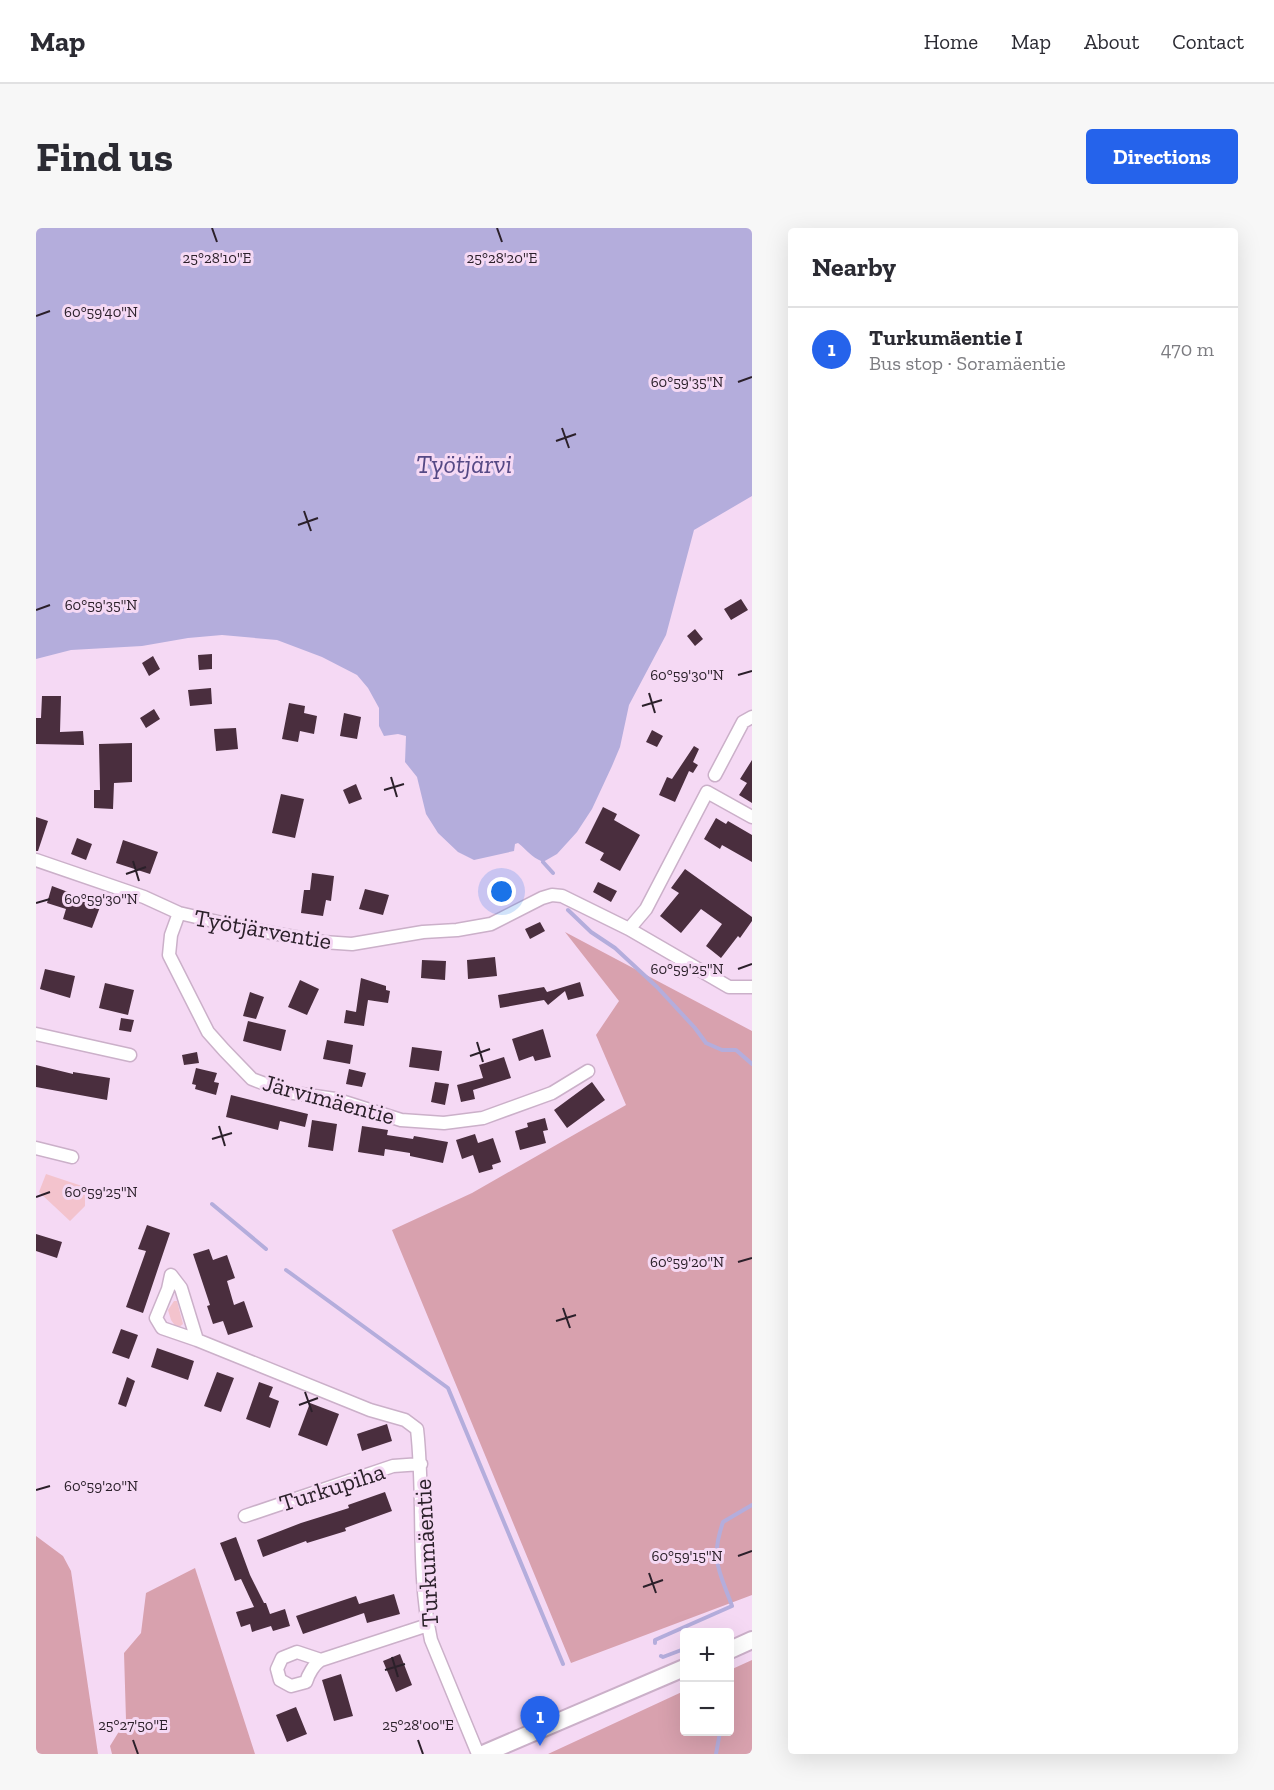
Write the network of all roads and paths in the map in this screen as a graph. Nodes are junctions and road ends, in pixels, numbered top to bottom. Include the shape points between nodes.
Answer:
1 (752, 717) edge
2 (715, 775) dead end
3 (752, 816) edge
4 (36, 860) edge
5 (179, 913) junction
6 (629, 929) junction
7 (752, 987) edge
8 (36, 1034) edge
9 (130, 1055) dead end
10 (588, 1071) dead end
11 (36, 1148) edge
12 (72, 1157) dead end
13 (197, 1340) junction
14 (420, 1464) junction
15 (245, 1516) dead end
16 (428, 1625) junction
17 (752, 1640) edge
18 (734, 1648) edge
19 (321, 1660) dead end
20 (680, 1670) edge
21 (478, 1754) edge
22 (483, 1754) edge

1 - 2 street via 743,722
3 - 6 street via 706,792 646,909
4 - 5 street, Työtjärventie
5 - 6 street, Työtjärventie via 301,939 352,944 492,924 552,895 562,896
5 - 10 street, Järvimäentie via 169,955 208,1032 252,1079 287,1092 335,1099 401,1120 444,1123 483,1118 552,1093
6 - 7 street, Työtjärventie via 729,987
8 - 9 street
11 - 12 street
13 - 13 street via 181,1288 171,1275 156,1318 162,1328
13 - 14 street, Turkumäentie via 370,1410 405,1420 417,1429
14 - 15 street, Turkupiha via 393,1466
14 - 16 street, Turkumäentie via 422,1568
16 - 19 street
16 - 21 street, Turkumäentie
17 - 18 street
20 - 22 street

